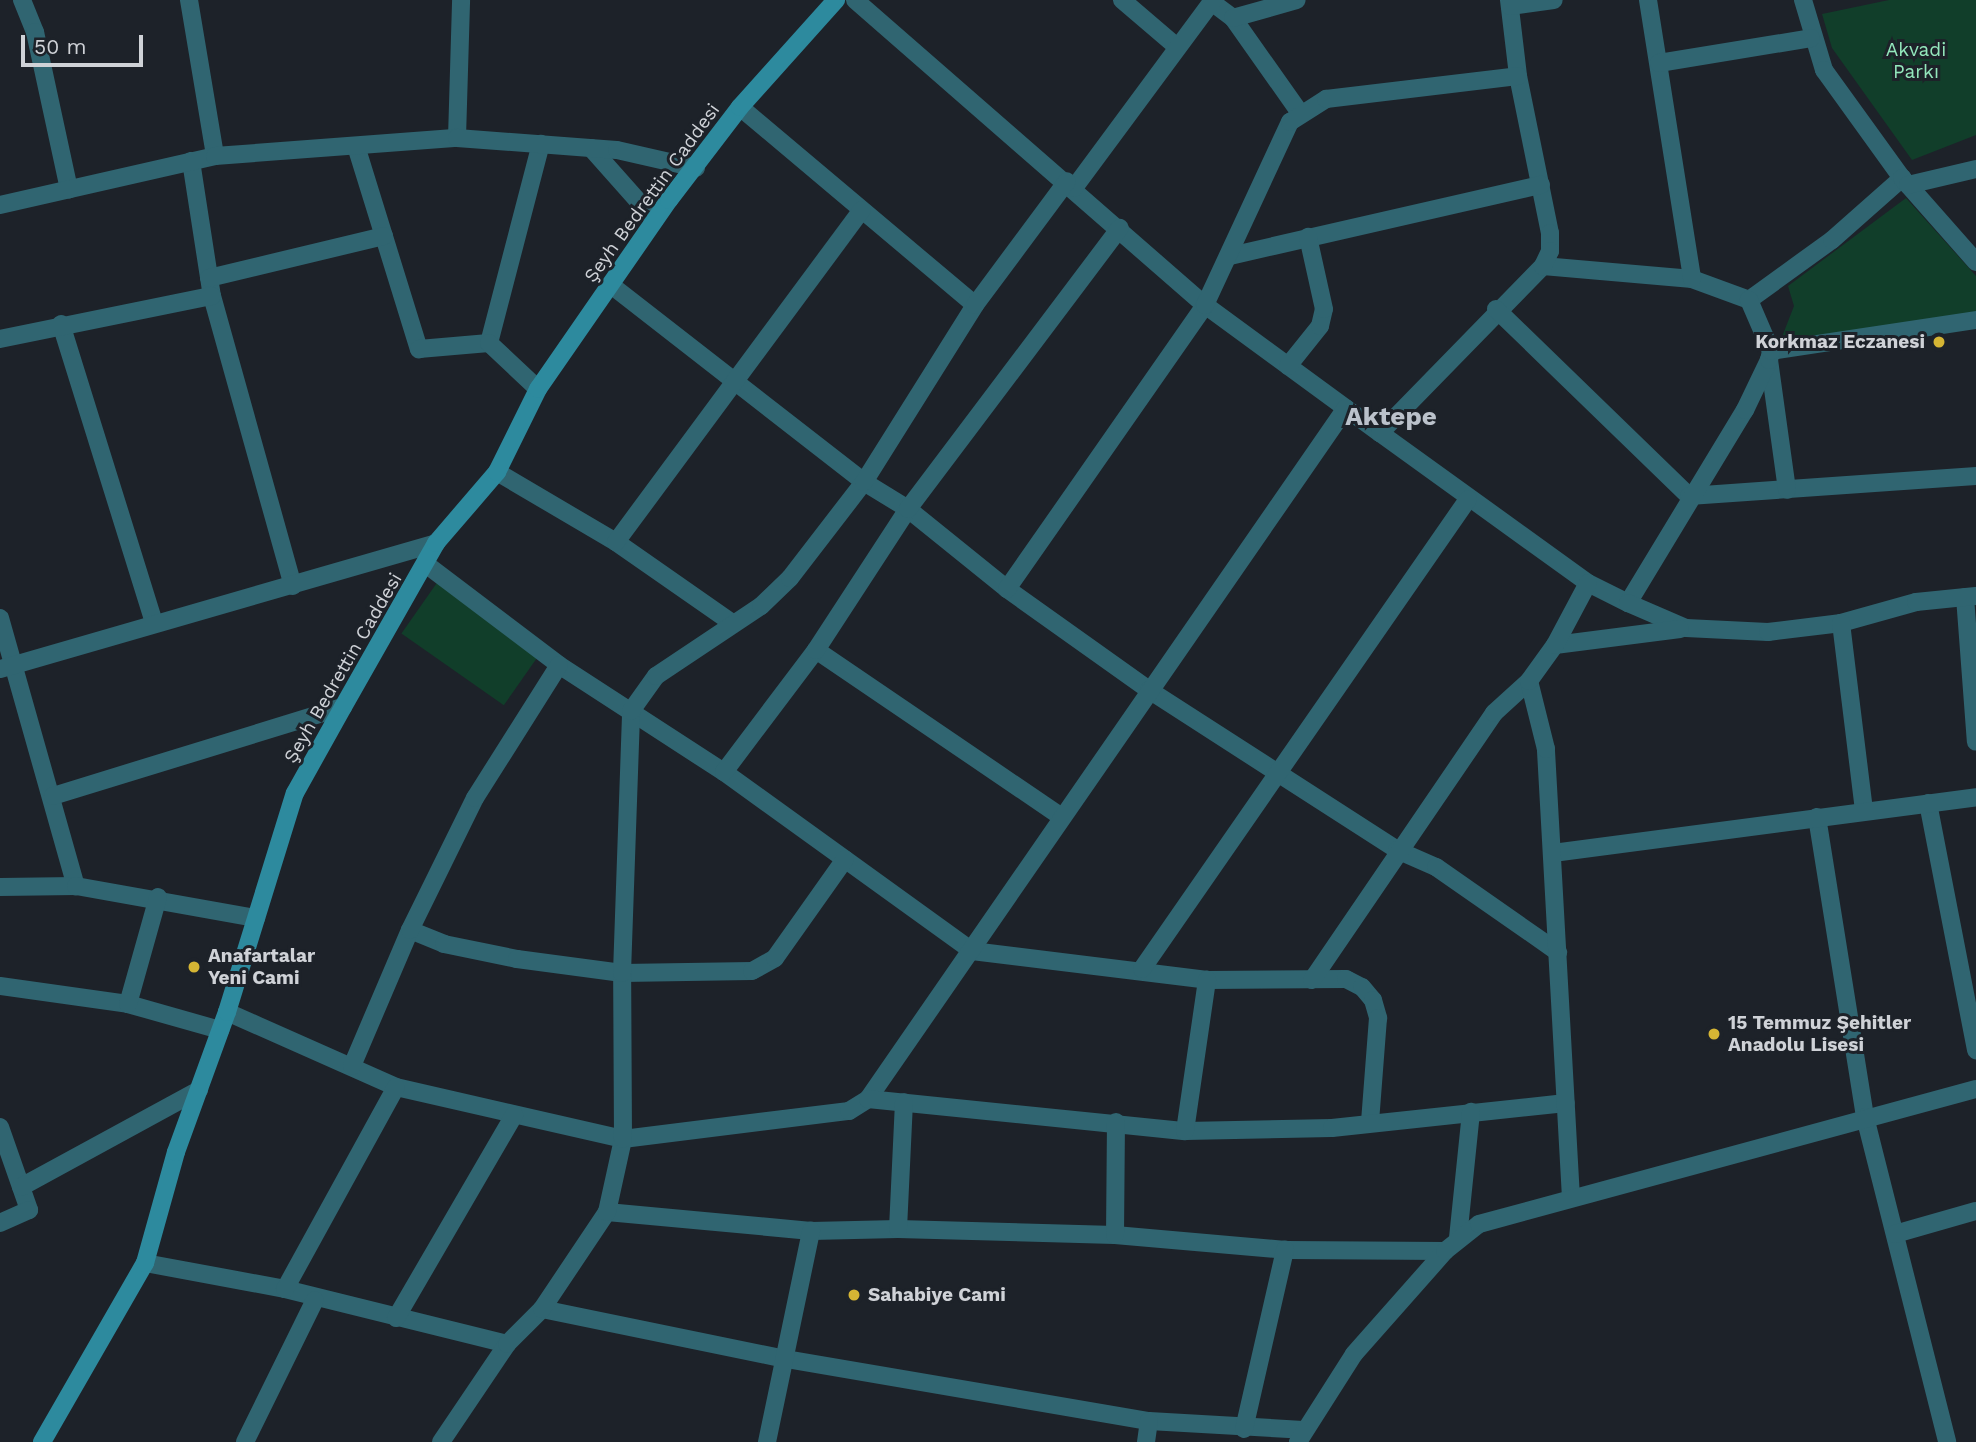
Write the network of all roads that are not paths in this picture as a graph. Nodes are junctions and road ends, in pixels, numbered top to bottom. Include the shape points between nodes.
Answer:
1 (22, 0) edge
2 (190, 0) edge
3 (461, 0) edge
4 (836, 0) edge
5 (855, 0) edge
6 (1122, 0) edge
7 (1297, 0) edge
8 (1554, 0) edge
9 (1648, 0) edge
10 (1803, 0) edge
11 (1213, 2) edge
12 (1510, 3) edge
13 (1233, 18) junction
14 (1811, 38) junction
15 (1177, 47) junction
16 (1659, 63) junction
17 (1518, 76) junction
18 (740, 107) junction
19 (1300, 113) junction
20 (457, 138) junction
21 (541, 144) junction
22 (356, 146) junction
23 (591, 148) junction
24 (215, 156) junction
25 (191, 161) junction
26 (696, 168) junction
27 (1976, 169) edge
28 (1905, 181) junction
29 (1071, 185) junction
30 (1541, 185) junction
31 (69, 188) junction
32 (0, 205) edge
33 (862, 210) junction
34 (655, 220) junction
35 (1120, 228) junction
36 (384, 236) junction
37 (1308, 237) junction
38 (1230, 256) junction
39 (1976, 262) edge
40 (1543, 266) junction
41 (1692, 279) junction
42 (611, 285) junction
43 (211, 287) junction
44 (1749, 300) junction
45 (975, 305) junction
46 (1205, 305) junction
47 (1496, 309) junction
48 (1976, 320) edge
49 (61, 324) junction
50 (0, 340) edge
51 (489, 343) junction
52 (1770, 356) junction
53 (1288, 366) junction
54 (733, 382) junction
55 (538, 389) junction
56 (1346, 408) junction
57 (1380, 433) junction
58 (497, 472) junction
59 (1976, 476) edge
60 (864, 482) junction
61 (1787, 490) junction
62 (1689, 496) junction
63 (1468, 499) junction
64 (908, 509) junction
65 (616, 542) junction
66 (436, 543) junction
67 (428, 565) junction
68 (1588, 583) junction
69 (293, 586) junction
70 (1007, 589) junction
71 (1970, 597) edge
72 (1628, 603) junction
73 (0, 618) edge
74 (154, 622) junction
75 (732, 623) junction
76 (1842, 623) junction
77 (1686, 628) junction
78 (1555, 645) junction
79 (816, 650) junction
80 (559, 665) junction
81 (7, 666) edge
82 (1529, 681) junction
83 (1149, 690) junction
84 (343, 706) junction
85 (631, 711) junction
86 (1976, 742) edge
87 (724, 772) junction
88 (1275, 774) junction
89 (53, 796) junction
90 (1976, 797) edge
91 (1928, 803) junction
92 (1864, 811) junction
93 (1062, 817) junction
94 (1817, 817) junction
95 (1396, 850) junction
96 (1553, 853) junction
97 (845, 859) junction
98 (76, 886) junction
99 (0, 887) edge
100 (158, 897) junction
101 (256, 919) junction
102 (410, 930) junction
103 (972, 951) junction
104 (1558, 952) junction
105 (1142, 969) junction
106 (622, 973) junction
107 (1207, 980) junction
108 (1312, 980) junction
109 (0, 986) edge
110 (128, 1004) junction
111 (227, 1012) junction
112 (220, 1030) junction
113 (1976, 1051) edge
114 (352, 1066) junction
115 (396, 1087) junction
116 (1976, 1089) edge
117 (199, 1090) junction
118 (867, 1098) junction
119 (904, 1102) junction
120 (1566, 1103) junction
121 (1471, 1112) junction
122 (514, 1115) junction
123 (1866, 1117) junction
124 (1116, 1122) junction
125 (1370, 1122) junction
126 (0, 1127) edge
127 (1185, 1130) junction
128 (624, 1139) junction
129 (21, 1187) junction
130 (1571, 1198) junction
131 (607, 1212) junction
132 (1976, 1212) edge
133 (0, 1223) edge
134 (898, 1229) junction
135 (811, 1231) junction
136 (1895, 1234) junction
137 (1115, 1235) junction
138 (1458, 1238) junction
139 (1285, 1250) junction
140 (1445, 1251) junction
141 (145, 1263) junction
142 (285, 1289) junction
143 (315, 1300) junction
144 (542, 1308) junction
145 (396, 1318) junction
146 (507, 1344) junction
147 (786, 1359) junction
148 (1149, 1421) junction
149 (1244, 1429) junction
150 (1300, 1436) edge
151 (42, 1442) edge
152 (245, 1442) edge
153 (441, 1442) edge
154 (767, 1442) edge
155 (1146, 1442) edge
156 (1947, 1442) edge

1 - 31 street via 35,32
2 - 24 street
3 - 20 street
4 - 18 main road, Şeyh Bedrettin Caddesi
5 - 29 street
6 - 15 street
7 - 13 street
8 - 12 street
9 - 16 street
10 - 14 street
11 - 13 street
11 - 15 street
12 - 17 street
13 - 19 street
14 - 16 street
14 - 28 street via 1824,70
15 - 29 street
16 - 41 street
17 - 19 street via 1326,99
17 - 30 street
18 - 26 main road, Şeyh Bedrettin Caddesi
18 - 33 street
19 - 38 street via 1290,122
20 - 21 street
20 - 22 street
21 - 23 street
21 - 51 street
22 - 24 street
22 - 36 street
23 - 26 street
23 - 34 street
24 - 25 street
25 - 31 street
25 - 43 street
26 - 34 main road, Şeyh Bedrettin Caddesi
27 - 28 street
28 - 39 street
28 - 44 street
29 - 35 street
29 - 45 street
30 - 37 street
30 - 40 street via 1550,233 1550,251
31 - 32 street
33 - 45 street
33 - 54 street
34 - 42 main road, Şeyh Bedrettin Caddesi
35 - 46 street
35 - 64 street
36 - 43 street
36 - 51 street via 419,349
37 - 38 street
37 - 53 street via 1324,309 1320,326
38 - 46 street
40 - 41 street
40 - 47 street
41 - 44 street
42 - 54 street
42 - 55 main road, Şeyh Bedrettin Caddesi
43 - 49 street
43 - 69 street
44 - 52 street
45 - 60 street
46 - 53 street
46 - 70 street
47 - 57 street
47 - 62 street
48 - 52 street
49 - 50 street
49 - 74 street
51 - 55 street
52 - 61 street
52 - 62 street via 1745,410
53 - 56 street
54 - 60 street
54 - 65 street
55 - 58 main road, Şeyh Bedrettin Caddesi
56 - 57 street
56 - 83 street
57 - 63 street
58 - 65 street
58 - 66 main road, Şeyh Bedrettin Caddesi
59 - 61 street
60 - 64 street
60 - 75 street via 790,578 761,606
61 - 62 street
62 - 72 street
63 - 68 street
63 - 88 street
64 - 70 street
64 - 79 street
65 - 75 street
66 - 67 main road, Şeyh Bedrettin Caddesi
66 - 69 street
67 - 80 street
67 - 84 main road, Şeyh Bedrettin Caddesi
68 - 72 street
68 - 78 street
69 - 74 street
70 - 83 street
71 - 76 street via 1916,602
71 - 86 street
72 - 77 street
73 - 81 street
74 - 81 street
75 - 85 street via 656,676
76 - 77 street via 1768,632
76 - 92 street
77 - 78 street
78 - 82 street
79 - 87 street
79 - 93 street
80 - 85 street
80 - 102 street via 475,798
81 - 89 street
82 - 95 street via 1494,713
82 - 96 street via 1546,749
83 - 88 street
83 - 93 street
84 - 89 street
84 - 101 main road, Şeyh Bedrettin Caddesi via 295,793
85 - 87 street
85 - 106 street
87 - 97 street
88 - 95 street
88 - 105 street
89 - 98 street
90 - 91 street
91 - 92 street
91 - 113 street
92 - 94 street
93 - 103 street
94 - 96 street
94 - 123 street
95 - 104 street via 1436,867
95 - 108 street
96 - 104 street
97 - 103 street
97 - 106 street via 775,958 752,971
98 - 99 street
98 - 100 street
100 - 101 street
100 - 110 street
101 - 111 main road, Şeyh Bedrettin Caddesi
102 - 106 street via 444,944 517,959
102 - 114 street
103 - 105 street
103 - 118 street
104 - 120 street
105 - 107 street
106 - 128 street
107 - 108 street
107 - 127 street
108 - 125 street via 1346,979 1373,1000 1378,1018
109 - 110 street
110 - 112 street
111 - 112 main road, Şeyh Bedrettin Caddesi
111 - 114 street
112 - 117 main road, Şeyh Bedrettin Caddesi
114 - 115 street
115 - 122 street
115 - 142 street
116 - 123 street
117 - 129 street
117 - 141 main road, Şeyh Bedrettin Caddesi
118 - 119 street
118 - 128 street via 849,1111
119 - 124 street
119 - 134 street
120 - 121 street
120 - 130 street
121 - 125 street
121 - 138 street
122 - 128 street
122 - 145 street
123 - 130 street
123 - 136 street
124 - 127 street
124 - 137 street
125 - 127 street via 1332,1128
126 - 129 street
128 - 131 street
129 - 133 street via 29,1210
130 - 138 street via 1479,1224
131 - 135 street
131 - 144 street
132 - 136 street
134 - 135 street
134 - 137 street
135 - 147 street
136 - 156 street
137 - 139 street
138 - 140 street
139 - 140 street
139 - 149 street
140 - 150 street via 1354,1354
141 - 142 street
141 - 151 main road, Şeyh Bedrettin Caddesi
142 - 143 street
143 - 145 street
143 - 152 street
144 - 146 street
144 - 147 street
145 - 146 street
146 - 153 street
147 - 148 street
147 - 154 street
148 - 149 street
148 - 155 street
149 - 150 street

